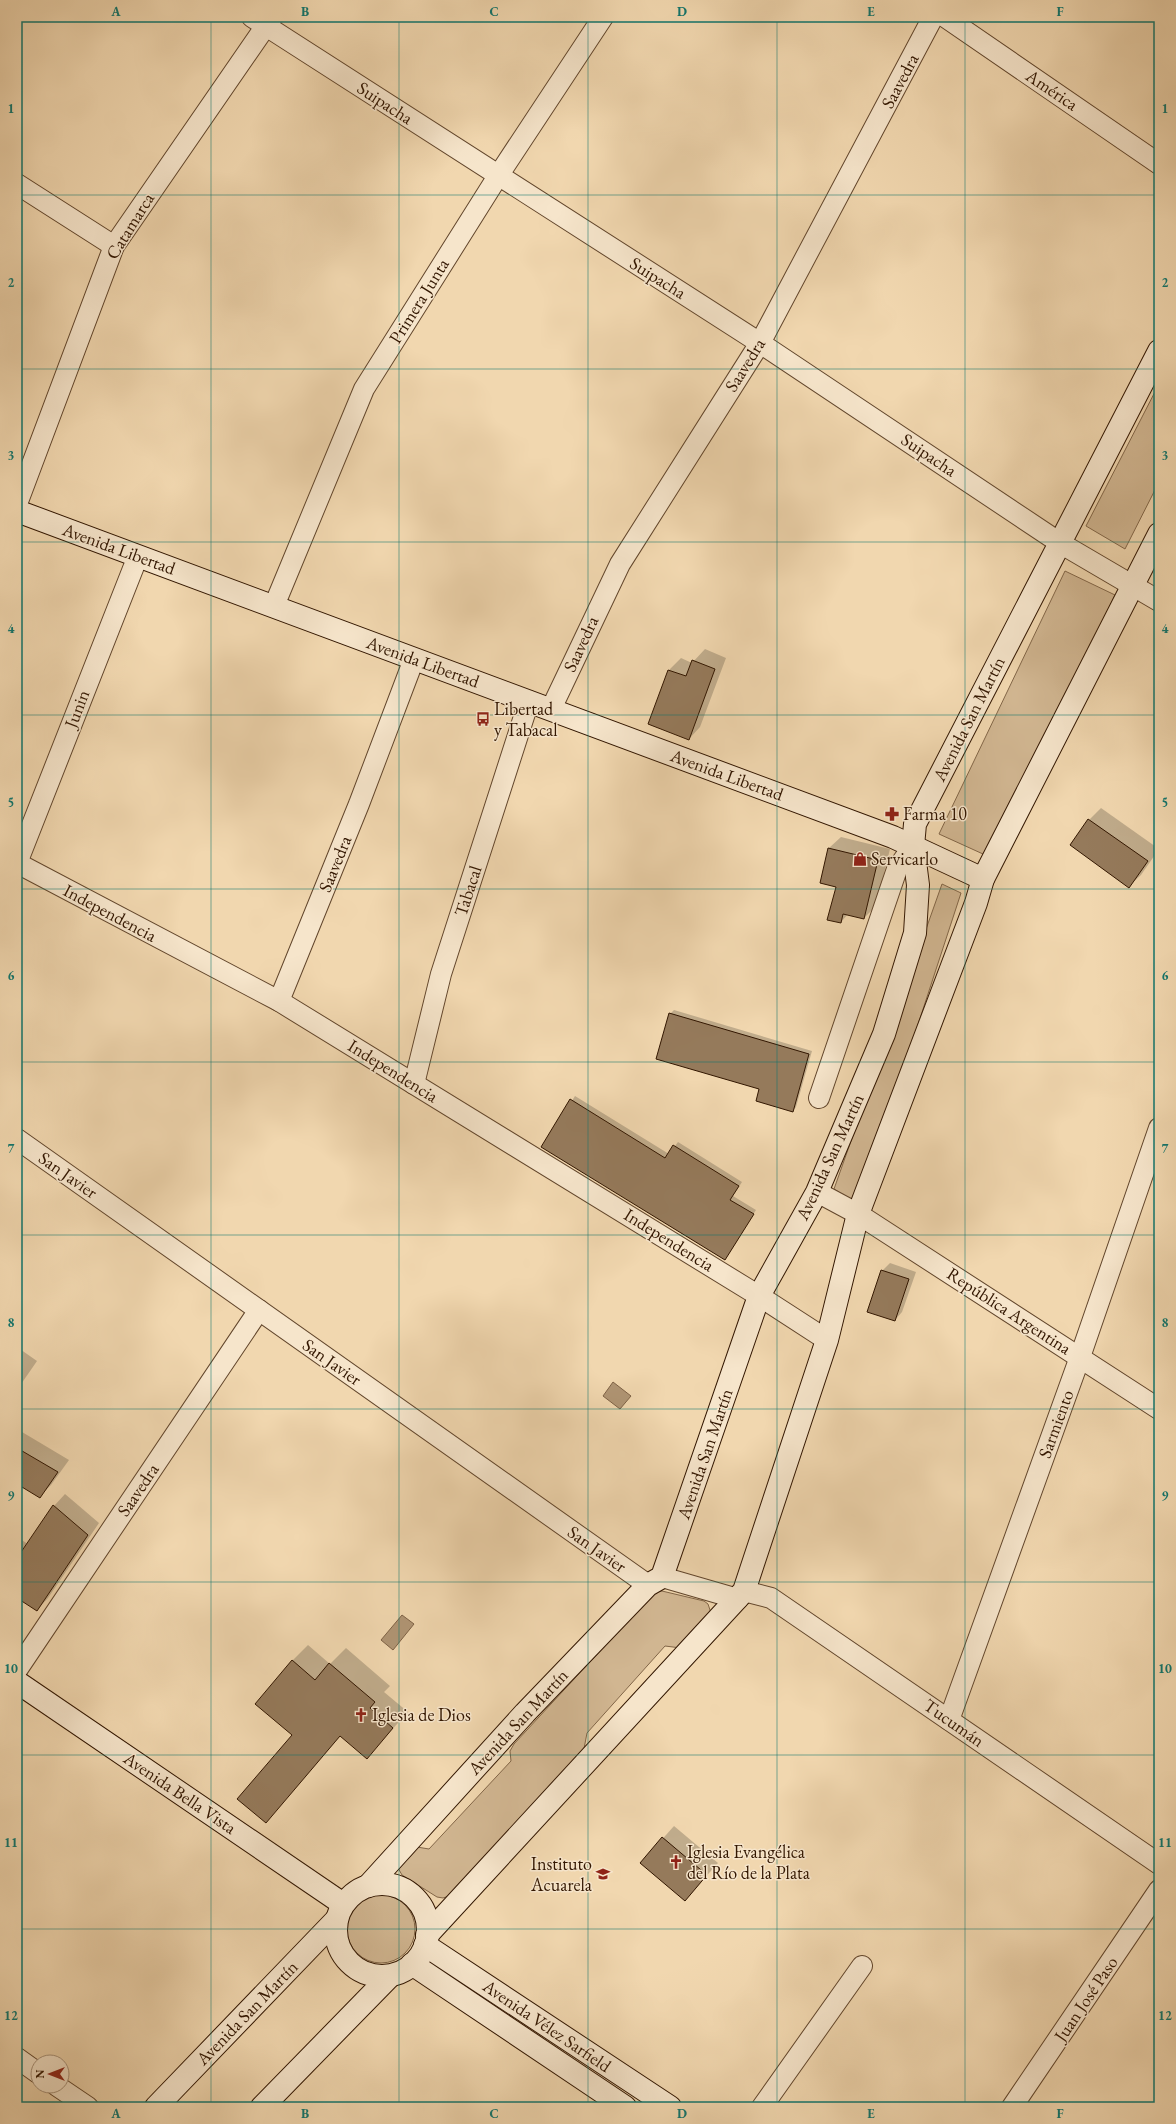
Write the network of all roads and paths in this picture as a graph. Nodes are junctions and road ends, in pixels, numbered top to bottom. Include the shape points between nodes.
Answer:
1 (603, 17) edge
2 (933, 17) edge
3 (945, 17) edge
4 (264, 20) edge
5 (1159, 164) edge
6 (498, 176) junction
7 (17, 184) edge
8 (114, 246) junction
9 (760, 343) junction
10 (1159, 351) edge
11 (17, 504) edge
12 (17, 511) edge
13 (1159, 534) edge
14 (1060, 543) junction
15 (138, 556) junction
16 (1133, 584) junction
17 (1159, 601) edge
18 (274, 606) junction
19 (414, 659) junction
20 (529, 701) junction
21 (550, 709) junction
22 (913, 846) junction
23 (17, 863) edge
24 (983, 879) junction
25 (279, 1001) junction
26 (414, 1084) junction
27 (819, 1098) dead end
28 (1159, 1128) edge
29 (18, 1143) edge
30 (817, 1192) junction
31 (858, 1214) junction
32 (759, 1296) junction
33 (259, 1310) junction
34 (827, 1340) junction
35 (1080, 1357) junction
36 (1159, 1409) edge
37 (655, 1581) junction
38 (741, 1595) junction
39 (17, 1670) edge
40 (17, 1682) edge
41 (949, 1720) junction
42 (1159, 1864) edge
43 (368, 1886) junction
44 (1159, 1890) edge
45 (340, 1912) junction
46 (426, 1940) junction
47 (412, 1964) junction
48 (862, 1966) dead end
49 (390, 1976) junction
50 (17, 2058) edge
51 (30, 2067) edge
52 (69, 2094) edge
53 (88, 2107) edge
54 (156, 2107) edge
55 (262, 2107) edge
56 (625, 2107) edge
57 (670, 2107) edge
58 (762, 2107) edge
59 (1012, 2107) edge

1 - 6 street, Primera Junta
2 - 9 street, Saavedra
3 - 5 street, América
4 - 6 street, Suipacha
4 - 8 street, Catamarca
6 - 9 street, Suipacha
6 - 18 street, Primera Junta via 364,389
7 - 8 street
8 - 11 street, Catamarca
9 - 14 street, Suipacha
9 - 21 street, Saavedra via 620,564
10 - 14 main road, Avenida San Martín
12 - 15 main road, Avenida Libertad
13 - 16 main road
14 - 16 street, Suipacha
14 - 22 main road, Avenida San Martín via 915,824
15 - 18 main road, Avenida Libertad
15 - 23 street, Junin
16 - 17 street, Suipacha
16 - 24 main road
18 - 19 main road, Avenida Libertad
19 - 20 main road, Avenida Libertad
19 - 25 street, Saavedra via 359,804
20 - 21 main road, Avenida Libertad
20 - 26 street, Tabacal via 441,974
21 - 22 main road, Avenida Libertad
22 - 24 main road, Avenida Libertad
22 - 27 street via 897,869
22 - 30 main road, Avenida San Martín via 918,885 915,934 884,1034
23 - 25 street, Independencia
24 - 31 main road
25 - 26 street, Independencia
26 - 32 street, Independencia
28 - 35 street, Sarmiento
29 - 33 street, San Javier
30 - 31 street, República Argentina
30 - 32 main road, Avenida San Martín
31 - 34 main road
31 - 35 street, República Argentina
32 - 34 street, Independencia
32 - 37 main road, Avenida San Martín
33 - 37 street, San Javier
33 - 39 street, Saavedra
34 - 38 main road
35 - 36 street, República Argentina
35 - 41 street, Sarmiento
37 - 38 street, San Javier
37 - 43 main road, Avenida San Martín via 525,1713
38 - 41 street, Tucumán via 772,1598
38 - 46 main road
40 - 45 main road, Avenida Bella Vista
41 - 42 street, Tucumán
43 - 45 main road via 354,1893
43 - 46 main road via 391,1885 412,1895 422,1907 427,1921
44 - 59 street, Juan José Paso
45 - 49 main road via 336,1935 340,1950 349,1963 361,1972 375,1976
45 - 54 main road, Avenida San Martín
46 - 47 main road
46 - 57 main road, Avenida Vélez Sarfield
47 - 49 main road via 404,1971
47 - 56 main road, Avenida Vélez Sarfield
48 - 58 street
49 - 55 main road
50 - 51 street
52 - 53 street

